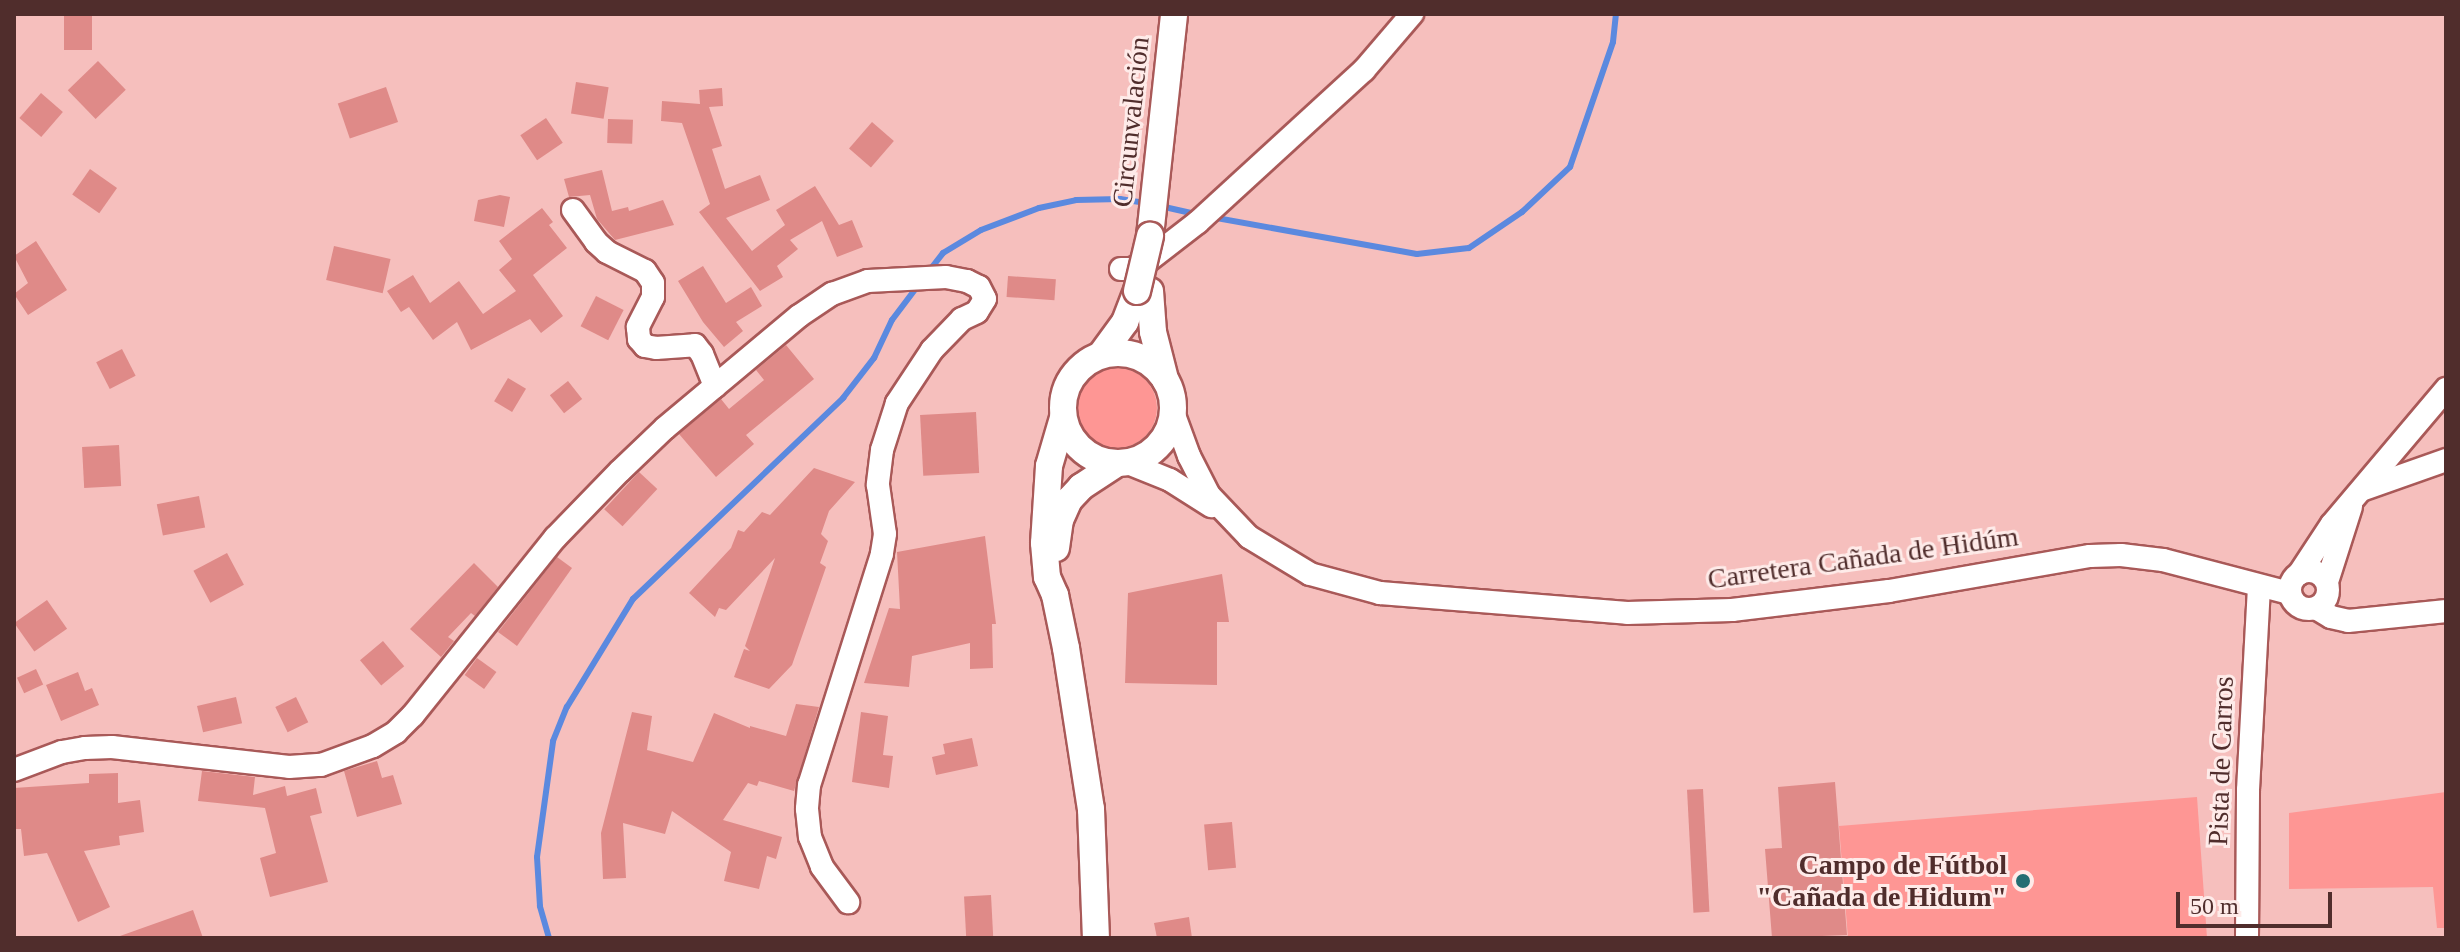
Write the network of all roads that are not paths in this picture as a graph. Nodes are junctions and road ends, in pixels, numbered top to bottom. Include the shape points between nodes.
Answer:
1 (1174, 14) edge
2 (1412, 14) edge
3 (573, 210) dead end
4 (1121, 269) dead end
5 (1144, 291) junction
6 (1101, 355) junction
7 (1165, 379) junction
8 (715, 387) junction
9 (2446, 389) edge
10 (1174, 415) junction
11 (1063, 418) junction
12 (2446, 460) edge
13 (1122, 463) junction
14 (2357, 495) junction
15 (1222, 513) junction
16 (2294, 584) junction
17 (2259, 586) junction
18 (2323, 594) junction
19 (1055, 595) junction
20 (2446, 611) edge
21 (14, 770) edge
22 (848, 902) dead end
23 (1096, 938) edge
24 (2247, 938) edge

1 - 5 main road, Circunvalación, bridge
2 - 4 street via 1364,70 1198,222 1145,263
3 - 8 street via 596,242 645,271 653,283 639,339 645,346 695,345
5 - 6 main road
5 - 7 main road
6 - 7 main road via 1144,359
6 - 11 main road via 1070,380
7 - 10 main road
8 - 21 street via 654,439 555,538 413,715 373,746 321,765 289,767 85,748
8 - 22 street via 799,316 849,286 946,277 979,287 985,299 932,350 897,403 882,450 882,554 809,785 810,837 822,867
9 - 14 street
10 - 13 main road via 1154,451
10 - 15 street via 1198,476
11 - 13 main road via 1087,455
11 - 19 main road via 1054,441 1045,509 1047,577
12 - 14 street
13 - 15 street via 1170,480
13 - 19 main road via 1069,500 1056,543
14 - 16 street
14 - 18 street
15 - 17 street, Carretera Cañada de Hidúm via 1278,557 1344,586 1627,613 1732,610 1889,591 2090,556 2153,558
16 - 17 street, Carretera Cañada de Hidúm
16 - 18 street via 2315,572
16 - 18 street via 2297,605
17 - 24 street, Pista de Carros via 2248,790
18 - 20 street via 2339,619
19 - 23 main road via 1091,809

